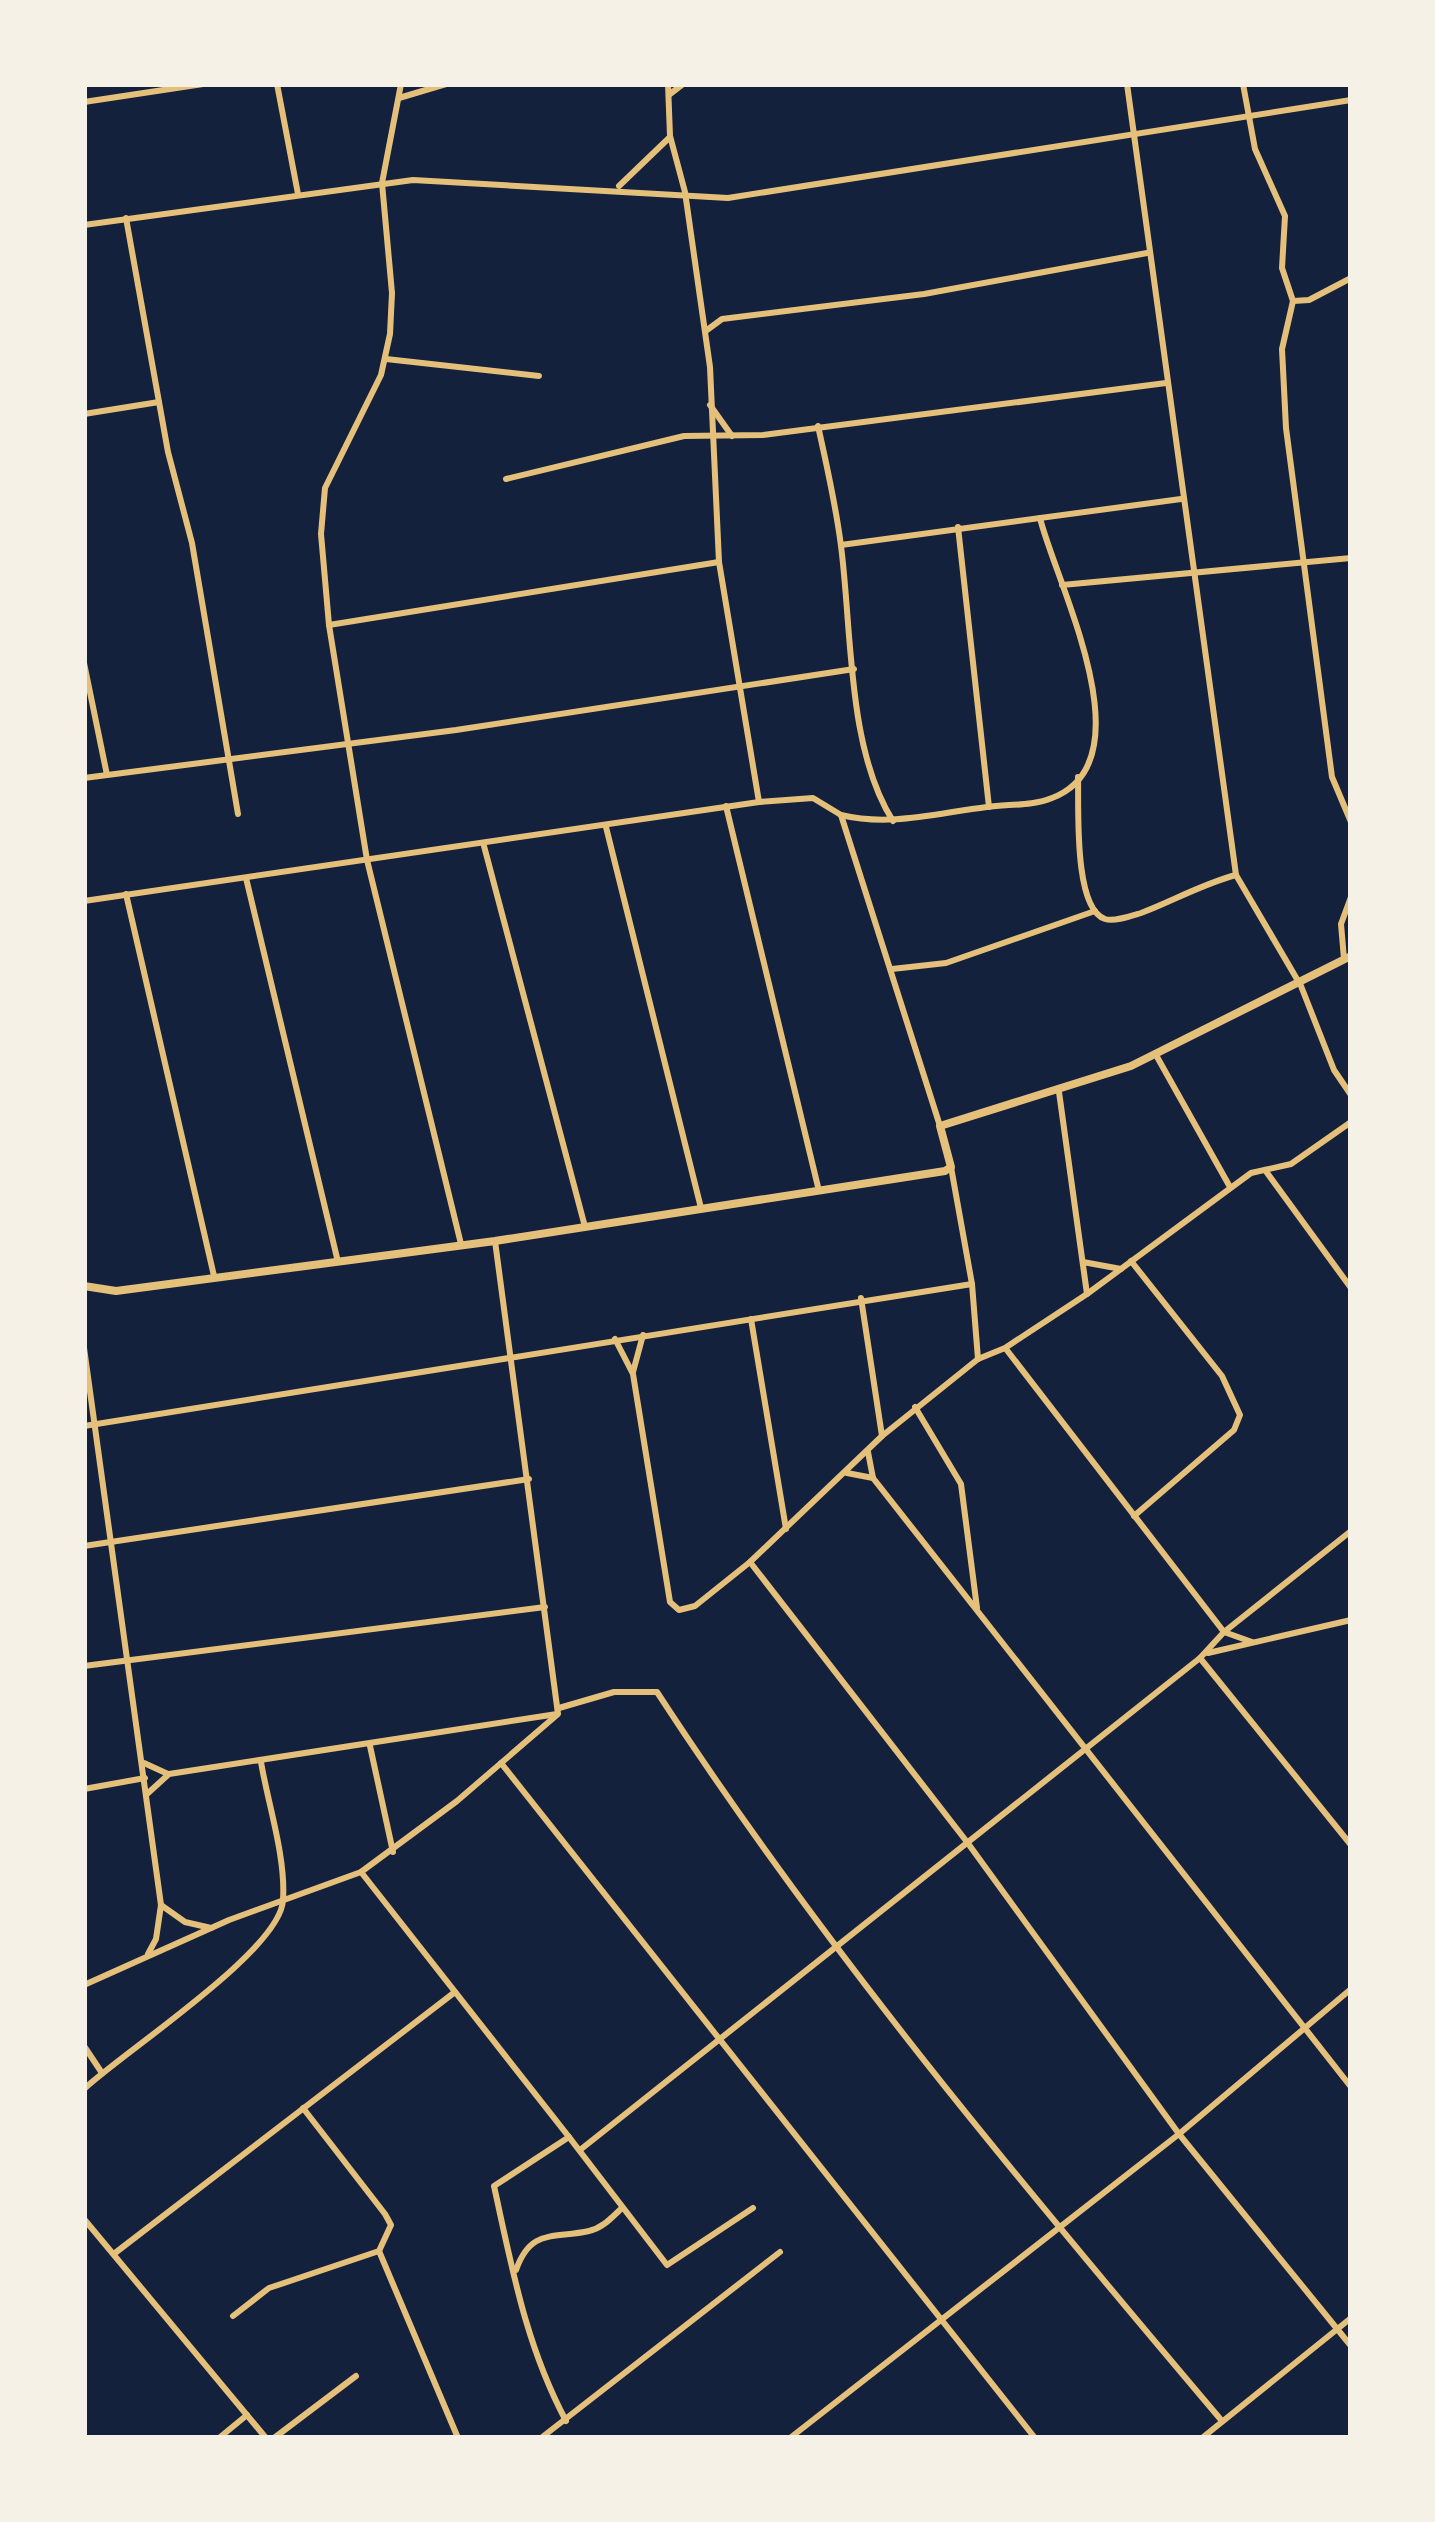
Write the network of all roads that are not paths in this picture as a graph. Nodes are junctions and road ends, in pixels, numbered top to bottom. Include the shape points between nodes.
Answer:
1 (202, 84) edge
2 (277, 84) edge
3 (401, 84) edge
4 (446, 84) edge
5 (668, 84) edge
6 (682, 84) edge
7 (1127, 84) edge
8 (1244, 84) edge
9 (670, 94) junction
10 (399, 98) junction
11 (1351, 100) edge
12 (84, 102) edge
13 (1248, 117) junction
14 (1132, 135) junction
15 (670, 136) junction
16 (382, 183) junction
17 (616, 188) junction
18 (685, 192) junction
19 (298, 194) junction
20 (126, 218) junction
21 (84, 225) edge
22 (1147, 253) junction
23 (1351, 278) edge
24 (1293, 301) junction
25 (702, 310) junction
26 (722, 319) junction
27 (706, 330) junction
28 (386, 358) junction
29 (539, 376) dead end
30 (1166, 383) junction
31 (159, 402) junction
32 (709, 404) junction
33 (84, 414) edge
34 (818, 426) junction
35 (711, 436) junction
36 (732, 436) junction
37 (506, 479) dead end
38 (1181, 499) junction
39 (1040, 518) junction
40 (958, 527) junction
41 (841, 545) junction
42 (1351, 558) edge
43 (719, 562) junction
44 (1306, 563) junction
45 (1193, 574) junction
46 (1060, 584) junction
47 (329, 625) junction
48 (84, 663) edge
49 (854, 669) junction
50 (738, 689) junction
51 (350, 741) junction
52 (230, 756) junction
53 (107, 775) junction
54 (1078, 777) junction
55 (84, 778) edge
56 (759, 802) junction
57 (726, 806) junction
58 (989, 806) junction
59 (238, 814) dead end
60 (841, 815) junction
61 (893, 821) junction
62 (1351, 822) edge
63 (606, 826) junction
64 (484, 846) junction
65 (367, 860) junction
66 (1236, 875) junction
67 (246, 878) junction
68 (126, 894) junction
69 (1351, 897) edge
70 (84, 901) edge
71 (1095, 910) junction
72 (1347, 958) edge
73 (891, 969) junction
74 (1300, 986) junction
75 (1156, 1055) junction
76 (1059, 1092) junction
77 (1351, 1095) edge
78 (1351, 1123) edge
79 (940, 1126) junction
80 (951, 1167) junction
81 (1264, 1168) junction
82 (1230, 1187) junction
83 (819, 1191) junction
84 (701, 1208) junction
85 (584, 1223) junction
86 (84, 1229) edge
87 (495, 1241) junction
88 (461, 1244) junction
89 (338, 1262) junction
90 (1083, 1262) junction
91 (1131, 1262) junction
92 (1121, 1269) junction
93 (214, 1276) junction
94 (972, 1284) junction
95 (84, 1285) edge
96 (1351, 1288) edge
97 (1087, 1294) junction
98 (861, 1298) junction
99 (751, 1319) junction
100 (643, 1335) junction
101 (615, 1340) junction
102 (84, 1348) edge
103 (1005, 1348) junction
104 (509, 1359) junction
105 (978, 1359) junction
106 (633, 1374) junction
107 (915, 1408) junction
108 (88, 1426) edge
109 (882, 1436) junction
110 (868, 1450) junction
111 (845, 1472) junction
112 (873, 1478) junction
113 (529, 1479) junction
114 (1134, 1516) junction
115 (786, 1529) junction
116 (1351, 1531) edge
117 (109, 1542) junction
118 (84, 1546) edge
119 (750, 1562) junction
120 (545, 1606) junction
121 (977, 1611) junction
122 (1351, 1620) edge
123 (1224, 1632) junction
124 (1252, 1642) junction
125 (1202, 1656) junction
126 (125, 1660) junction
127 (84, 1666) edge
128 (558, 1711) junction
129 (370, 1746) junction
130 (1081, 1749) junction
131 (144, 1762) junction
132 (261, 1762) junction
133 (501, 1763) junction
134 (169, 1774) junction
135 (145, 1778) junction
136 (84, 1789) edge
137 (147, 1794) junction
138 (968, 1842) junction
139 (1351, 1845) edge
140 (393, 1852) junction
141 (361, 1872) junction
142 (284, 1899) junction
143 (161, 1905) junction
144 (211, 1928) junction
145 (837, 1945) junction
146 (148, 1954) junction
147 (84, 1984) edge
148 (1351, 1989) edge
149 (456, 1992) junction
150 (1303, 2026) junction
151 (721, 2037) junction
152 (84, 2046) edge
153 (102, 2073) junction
154 (1351, 2086) edge
155 (84, 2089) edge
156 (303, 2108) junction
157 (1179, 2134) junction
158 (569, 2137) junction
159 (580, 2150) junction
160 (622, 2208) junction
161 (753, 2208) dead end
162 (84, 2219) edge
163 (1057, 2226) junction
164 (379, 2251) junction
165 (780, 2252) dead end
166 (116, 2253) junction
167 (515, 2273) junction
168 (233, 2316) dead end
169 (1351, 2318) edge
170 (940, 2323) junction
171 (1337, 2328) junction
172 (1351, 2346) edge
173 (356, 2376) dead end
174 (247, 2415) junction
175 (566, 2421) junction
176 (1222, 2421) junction
177 (219, 2438) edge
178 (270, 2438) edge
179 (458, 2438) edge
180 (541, 2438) edge
181 (790, 2438) edge
182 (1035, 2438) edge
183 (1202, 2438) edge

1 - 12 street
2 - 19 street
3 - 10 street
4 - 10 street
5 - 9 street
6 - 9 street
7 - 14 street
8 - 13 street
9 - 15 street
10 - 16 street
11 - 13 street
13 - 14 street
13 - 24 street via 1283,206 1282,268
14 - 18 street via 728,198
14 - 22 street
15 - 17 street
15 - 18 street
16 - 17 street
16 - 19 street
16 - 28 street via 392,292
17 - 18 street
18 - 25 street
19 - 20 street
20 - 21 street
20 - 31 street
22 - 26 street via 924,294
22 - 30 street
23 - 24 street
24 - 44 street via 1282,349
25 - 26 street
25 - 27 street
26 - 27 street
27 - 32 street
28 - 29 street
28 - 47 street via 325,488
30 - 34 street
30 - 38 street
31 - 33 street
31 - 52 street
32 - 35 street
32 - 36 street
34 - 36 street
34 - 41 street
35 - 36 street
35 - 37 street
35 - 43 street
38 - 39 street
38 - 45 street
39 - 40 street
39 - 46 street
40 - 41 street
40 - 58 street
41 - 49 street
42 - 44 street
43 - 47 street
43 - 50 street
44 - 45 street
44 - 62 street via 1332,776
45 - 46 street
45 - 66 street
46 - 54 street via 1085,646 1097,721
47 - 51 street
48 - 53 street
49 - 50 street
49 - 61 street via 874,785
50 - 51 street
50 - 56 street
51 - 52 street
51 - 65 street
52 - 53 street
52 - 59 street
53 - 55 street
54 - 58 street via 1048,800
54 - 71 street via 1080,861
56 - 57 street
56 - 60 street via 813,798
57 - 63 street
57 - 83 street
58 - 61 street
60 - 61 street
60 - 73 street
63 - 64 street
63 - 84 street
64 - 65 street
64 - 85 street
65 - 67 street
65 - 88 street
66 - 71 street via 1140,913 1111,920
66 - 74 street
67 - 68 street
67 - 89 street
68 - 70 street
68 - 93 street
69 - 72 street via 1341,924
71 - 73 street via 946,964
72 - 74 street
73 - 79 street
74 - 75 street
74 - 77 street
75 - 76 street
75 - 82 street
76 - 79 street
76 - 90 street
78 - 81 street via 1292,1164
79 - 80 street
80 - 83 street
80 - 94 street
81 - 82 street
81 - 96 street
82 - 91 street
83 - 84 street
84 - 85 street
85 - 87 street
86 - 95 street
87 - 88 street
87 - 104 street
88 - 89 street
89 - 93 street
90 - 92 street
90 - 97 street
91 - 92 street
91 - 114 street via 1222,1376 1240,1415 1234,1430
92 - 97 street
93 - 95 street via 116,1291
94 - 98 street
94 - 105 street
97 - 103 street
98 - 99 street
98 - 109 street
99 - 100 street
99 - 115 street
100 - 101 street
100 - 106 street
101 - 104 street
101 - 106 street
102 - 108 street
103 - 105 street
103 - 114 street
104 - 108 street
104 - 113 street
105 - 107 street
106 - 119 street via 670,1602 679,1610 695,1606
107 - 109 street
107 - 121 street via 961,1484
108 - 117 street
109 - 110 street
110 - 111 street
110 - 112 street
111 - 112 street
111 - 115 street
112 - 121 street
113 - 117 street
113 - 120 street
114 - 123 street
115 - 119 street
116 - 123 street
117 - 118 street
117 - 126 street
119 - 138 street
120 - 126 street
120 - 128 street
121 - 130 street
122 - 124 street
123 - 124 street
123 - 125 street
124 - 125 street
125 - 130 street
125 - 139 street
126 - 127 street
126 - 131 street
128 - 129 street
128 - 133 street
128 - 145 street via 614,1692 657,1692
129 - 132 street
129 - 140 street
130 - 138 street
130 - 150 street
131 - 134 street
131 - 135 street
132 - 134 street
132 - 142 street
133 - 140 street
133 - 151 street
134 - 137 street
135 - 136 street
135 - 137 street
137 - 143 street
138 - 145 street
138 - 157 street
140 - 141 street
141 - 142 street
141 - 149 street
142 - 144 street
142 - 153 street via 261,1946
143 - 144 street
143 - 146 street
144 - 146 street
145 - 151 street
145 - 163 street
146 - 147 street
148 - 150 street
149 - 156 street
149 - 158 street
150 - 154 street
150 - 157 street
151 - 159 street
151 - 170 street
152 - 153 street
153 - 155 street
156 - 164 street via 386,2214 391,2225
156 - 166 street
157 - 163 street
157 - 171 street
158 - 159 street
158 - 167 street via 494,2186
159 - 160 street
160 - 161 street via 667,2265
160 - 167 street via 598,2228 530,2242
162 - 166 street
163 - 170 street
163 - 176 street
164 - 168 street via 269,2288
164 - 179 street
165 - 175 street
166 - 174 street
167 - 175 street via 530,2344
169 - 171 street
170 - 181 street
170 - 182 street
171 - 172 street
171 - 176 street
173 - 178 street
174 - 177 street
174 - 178 street
175 - 180 street
176 - 183 street

